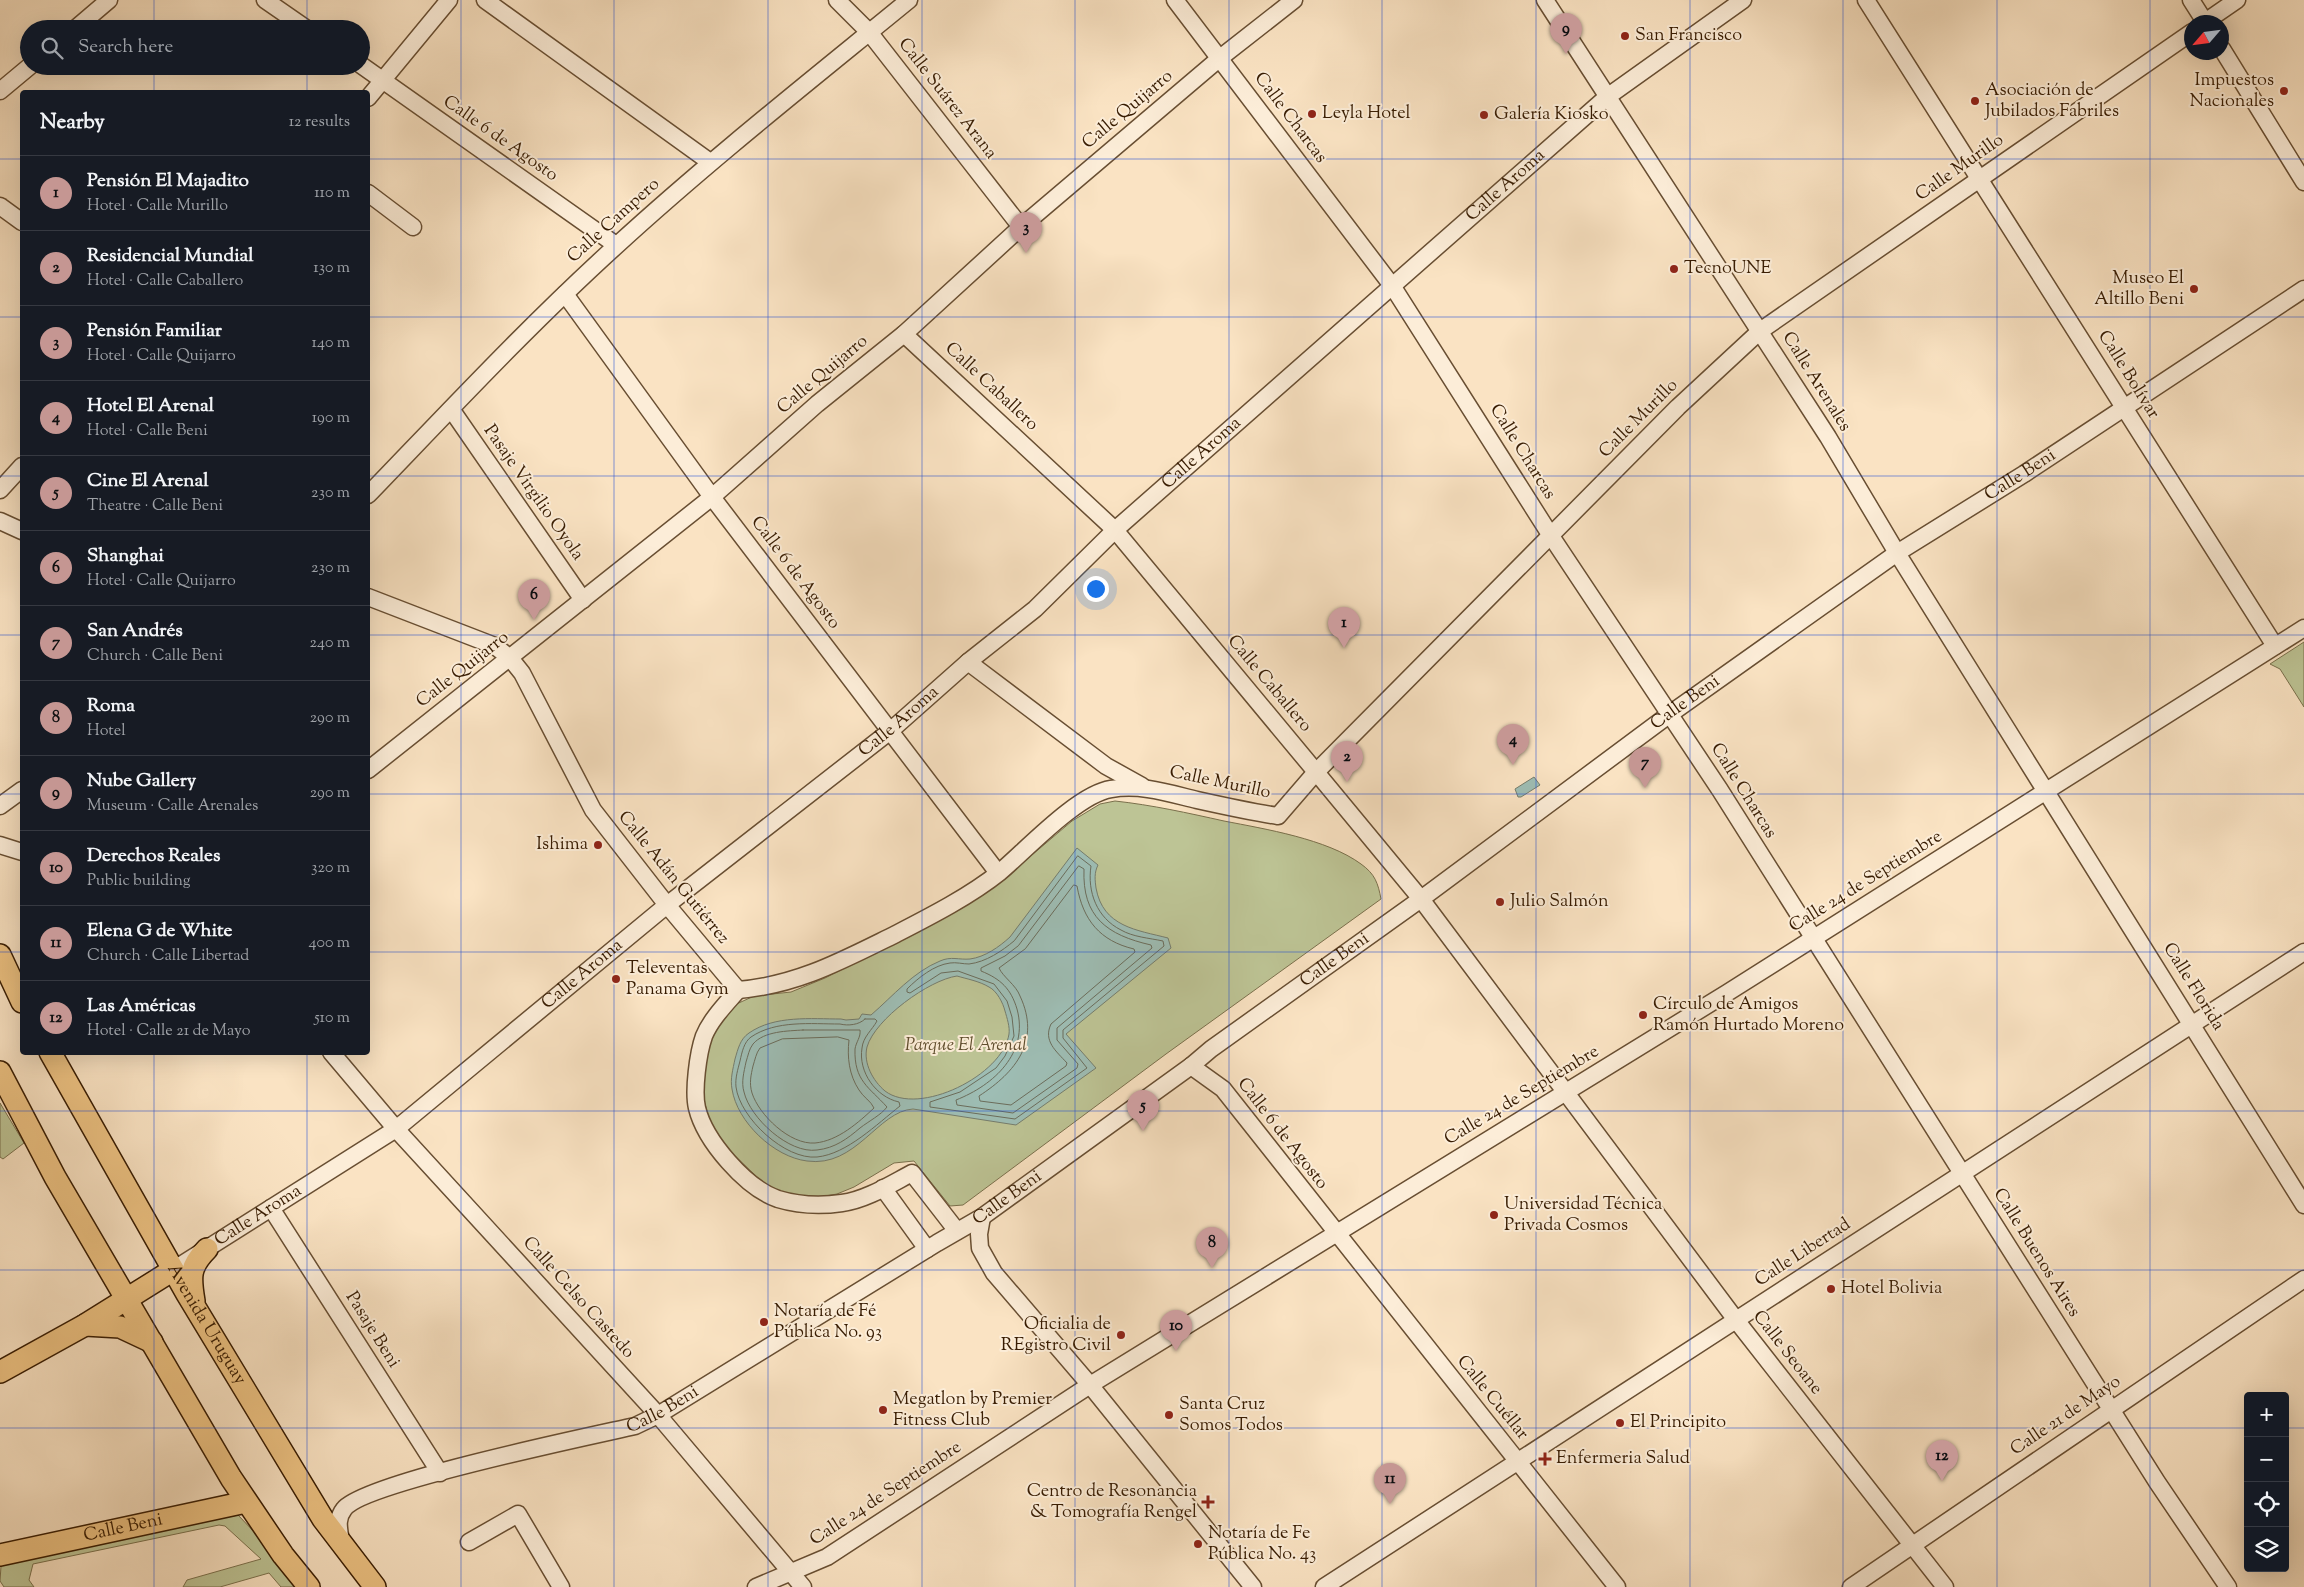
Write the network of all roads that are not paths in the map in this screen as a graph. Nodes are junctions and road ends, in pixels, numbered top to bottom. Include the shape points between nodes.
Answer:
1 (109, 0) edge
2 (265, 0) edge
3 (449, 0) edge
4 (485, 0) edge
5 (838, 0) edge
6 (909, 0) edge
7 (1175, 0) edge
8 (1294, 0) edge
9 (1544, 0) edge
10 (1743, 0) edge
11 (1866, 0) edge
12 (2191, 0) edge
13 (2237, 0) edge
14 (2201, 15) edge
15 (2215, 15) edge
16 (86, 20) edge
17 (294, 20) edge
18 (869, 32) junction
19 (2184, 38) edge
20 (1220, 58) junction
21 (2229, 59) edge
22 (370, 71) edge
23 (20, 74) edge
24 (384, 81) junction
25 (0, 91) edge
26 (370, 96) edge
27 (1608, 97) junction
28 (710, 162) junction
29 (1979, 179) junction
30 (2304, 182) edge
31 (370, 195) edge
32 (0, 206) edge
33 (20, 221) edge
34 (1021, 227) junction
35 (413, 228) dead end
36 (616, 246) junction
37 (1393, 287) junction
38 (2304, 289) edge
39 (565, 294) junction
40 (1760, 331) junction
41 (904, 334) junction
42 (2125, 408) junction
43 (451, 409) junction
44 (20, 468) edge
45 (0, 490) edge
46 (370, 493) edge
47 (712, 496) junction
48 (0, 521) edge
49 (20, 530) edge
50 (1115, 530) junction
51 (1551, 536) junction
52 (1897, 553) junction
53 (370, 599) edge
54 (583, 600) junction
55 (2304, 628) edge
56 (2275, 646) junction
57 (510, 658) junction
58 (968, 662) junction
59 (1670, 714) junction
60 (889, 732) junction
61 (370, 768) edge
62 (1316, 772) junction
63 (1144, 787) junction
64 (2047, 790) junction
65 (20, 791) edge
66 (0, 806) edge
67 (0, 845) edge
68 (20, 851) edge
69 (998, 873) junction
70 (1421, 899) junction
71 (666, 905) junction
72 (1813, 940) junction
73 (2304, 952) edge
74 (0, 955) edge
75 (738, 990) junction
76 (20, 998) edge
77 (2193, 1024) junction
78 (52, 1055) edge
79 (334, 1055) edge
80 (1191, 1066) junction
81 (0, 1072) edge
82 (1565, 1093) junction
83 (396, 1128) junction
84 (1962, 1174) junction
85 (883, 1188) junction
86 (2304, 1205) edge
87 (271, 1208) junction
88 (982, 1217) junction
89 (957, 1231) junction
90 (1336, 1234) junction
91 (207, 1249) junction
92 (927, 1249) junction
93 (173, 1270) junction
94 (2304, 1279) edge
95 (126, 1300) junction
96 (194, 1306) junction
97 (1736, 1320) junction
98 (85, 1325) junction
99 (152, 1342) junction
100 (0, 1372) edge
101 (1090, 1385) junction
102 (2111, 1410) junction
103 (658, 1415) junction
104 (1517, 1462) junction
105 (440, 1473) junction
106 (246, 1502) junction
107 (341, 1541) junction
108 (470, 1542) dead end
109 (1912, 1544) junction
110 (0, 1555) edge
111 (791, 1574) junction
112 (309, 1587) edge
113 (375, 1587) edge
114 (561, 1587) edge
115 (756, 1587) edge
116 (802, 1587) edge
117 (1254, 1587) edge
118 (1324, 1587) edge
119 (1617, 1587) edge
120 (1850, 1587) edge
121 (1944, 1587) edge
122 (2228, 1587) edge

1 - 16 street
2 - 17 street
3 - 24 street
4 - 28 street
5 - 18 street, Calle Suárez Arana
6 - 18 street, Calle Campero
7 - 20 street, Calle Charcas
8 - 20 street, Calle Quijarro
9 - 27 street, Calle Arenales
10 - 27 street, Calle Aroma
11 - 29 street, Calle Bolívar
12 - 14 street
13 - 15 street
18 - 28 street, Calle Campero
18 - 34 street, Calle Suárez Arana
19 - 29 street, Calle Murillo
20 - 34 street, Calle Quijarro
20 - 37 street, Calle Charcas
21 - 30 street
22 - 24 street, Calle 6 de Agosto
23 - 25 street
24 - 26 street
24 - 36 street, Calle 6 de Agosto
27 - 37 street, Calle Aroma
27 - 40 street, Calle Arenales
28 - 36 street, Calle Campero
29 - 40 street, Calle Murillo
29 - 42 street, Calle Bolívar
31 - 35 street
32 - 33 street
34 - 41 street, Calle Quijarro
36 - 39 street, Calle Campero
37 - 50 street, Calle Aroma
37 - 51 street, Calle Charcas
38 - 42 street, Calle Beni
39 - 43 street, Calle Campero
39 - 47 street, Calle 6 de Agosto
40 - 51 street, Calle Murillo via 1678,407
40 - 52 street, Calle Arenales
41 - 47 street, Calle Quijarro via 817,404
41 - 50 street, Calle Caballero
42 - 52 street, Calle Beni
42 - 56 street, Calle Bolívar
43 - 46 street, Calle Campero
43 - 54 street, Pasaje Virgilio Oyola
44 - 45 street
47 - 54 street, Calle Quijarro
47 - 60 street, Calle 6 de Agosto
48 - 49 street
50 - 58 street, Calle Aroma via 1034,609
50 - 62 street, Calle Caballero
51 - 59 street, Calle Charcas
51 - 62 street, Calle Murillo
52 - 59 street, Calle Beni
52 - 64 street, Calle Arenales
53 - 57 street, Calle Adán Gutiérrez via 494,646
54 - 57 street, Calle Quijarro
55 - 56 street, Calle 24 de Septiembre
56 - 64 street, Calle 24 de Septiembre
57 - 61 street, Calle Quijarro
57 - 71 street, Calle Adán Gutiérrez via 522,674 593,810
58 - 60 street, Calle Aroma
58 - 63 street, Calle Murillo via 1106,766
59 - 70 street, Calle Beni
59 - 72 street, Calle Charcas
60 - 69 street, Calle 6 de Agosto
60 - 71 street, Calle Aroma
62 - 63 street, Calle Murillo via 1278,816
62 - 70 street, Calle Caballero
63 - 69 street, Calle Murillo via 1109,789 1094,795
64 - 72 street, Calle 24 de Septiembre
64 - 77 street, Calle Florida
65 - 66 street
67 - 68 street
69 - 75 street, Calle Murillo via 935,914 825,970 764,988
70 - 80 street, Calle Beni
70 - 82 street, Calle Caballero
71 - 75 street, Calle Adán Gutiérrez
71 - 83 street, Calle Aroma
72 - 82 street, Calle 24 de Septiembre
72 - 84 street, Calle Buenos Aires
73 - 77 street, Calle Libertad
74 - 76 main road
75 - 85 street via 704,1036 695,1085 697,1108 712,1140 743,1176 778,1199 822,1205 845,1203
77 - 84 street, Calle Libertad
77 - 86 street, Calle Florida
78 - 93 main road, Avenida Uruguay
79 - 83 street, Calle Celso Castedo
80 - 88 street, Calle Beni
80 - 90 street, Calle 6 de Agosto via 1223,1089
81 - 95 main road via 55,1177
82 - 90 street, Calle 24 de Septiembre
82 - 97 street, Calle Seoane
83 - 87 street, Calle Aroma
83 - 103 street, Calle Celso Castedo
84 - 97 street, Calle Libertad
84 - 102 street, Calle Buenos Aires
85 - 89 street via 912,1173
85 - 92 street
87 - 91 street, Calle Aroma
87 - 105 street, Pasaje Beni
88 - 89 street, Calle Beni
88 - 101 street via 980,1248 994,1273
89 - 92 street, Calle Beni
90 - 101 street, Calle 24 de Septiembre
90 - 104 street, Calle Cuéllar
91 - 93 street, Calle Aroma
91 - 96 main road via 196,1260 191,1280
92 - 103 street, Calle Beni
93 - 95 main road, Calle Aroma
93 - 96 main road, Avenida Uruguay
94 - 102 street, Calle 21 de Mayo
95 - 98 main road, Calle Aroma
95 - 99 main road
96 - 107 main road, Avenida Uruguay via 323,1519
97 - 104 street, Calle Libertad
97 - 109 street, Calle Seoane
98 - 99 main road via 120,1327
98 - 100 main road, Calle Aroma
99 - 106 main road
101 - 111 street, Calle 24 de Septiembre via 827,1557
101 - 117 street
102 - 109 street, Calle 21 de Mayo
102 - 122 street, Calle Buenos Aires
103 - 105 street, Calle Beni via 635,1426
103 - 111 street, Calle Celso Castedo
104 - 118 street, Calle Libertad
104 - 119 street, Calle Cuéllar
105 - 107 street, Calle Beni via 376,1490 348,1504 338,1522
106 - 110 main road, Calle Beni
106 - 112 main road
107 - 113 main road, Avenida Uruguay
108 - 114 street via 518,1514
109 - 120 street, Calle 21 de Mayo
109 - 121 street, Calle Seoane
111 - 115 street, Calle 24 de Septiembre
111 - 116 street, Calle Celso Castedo

